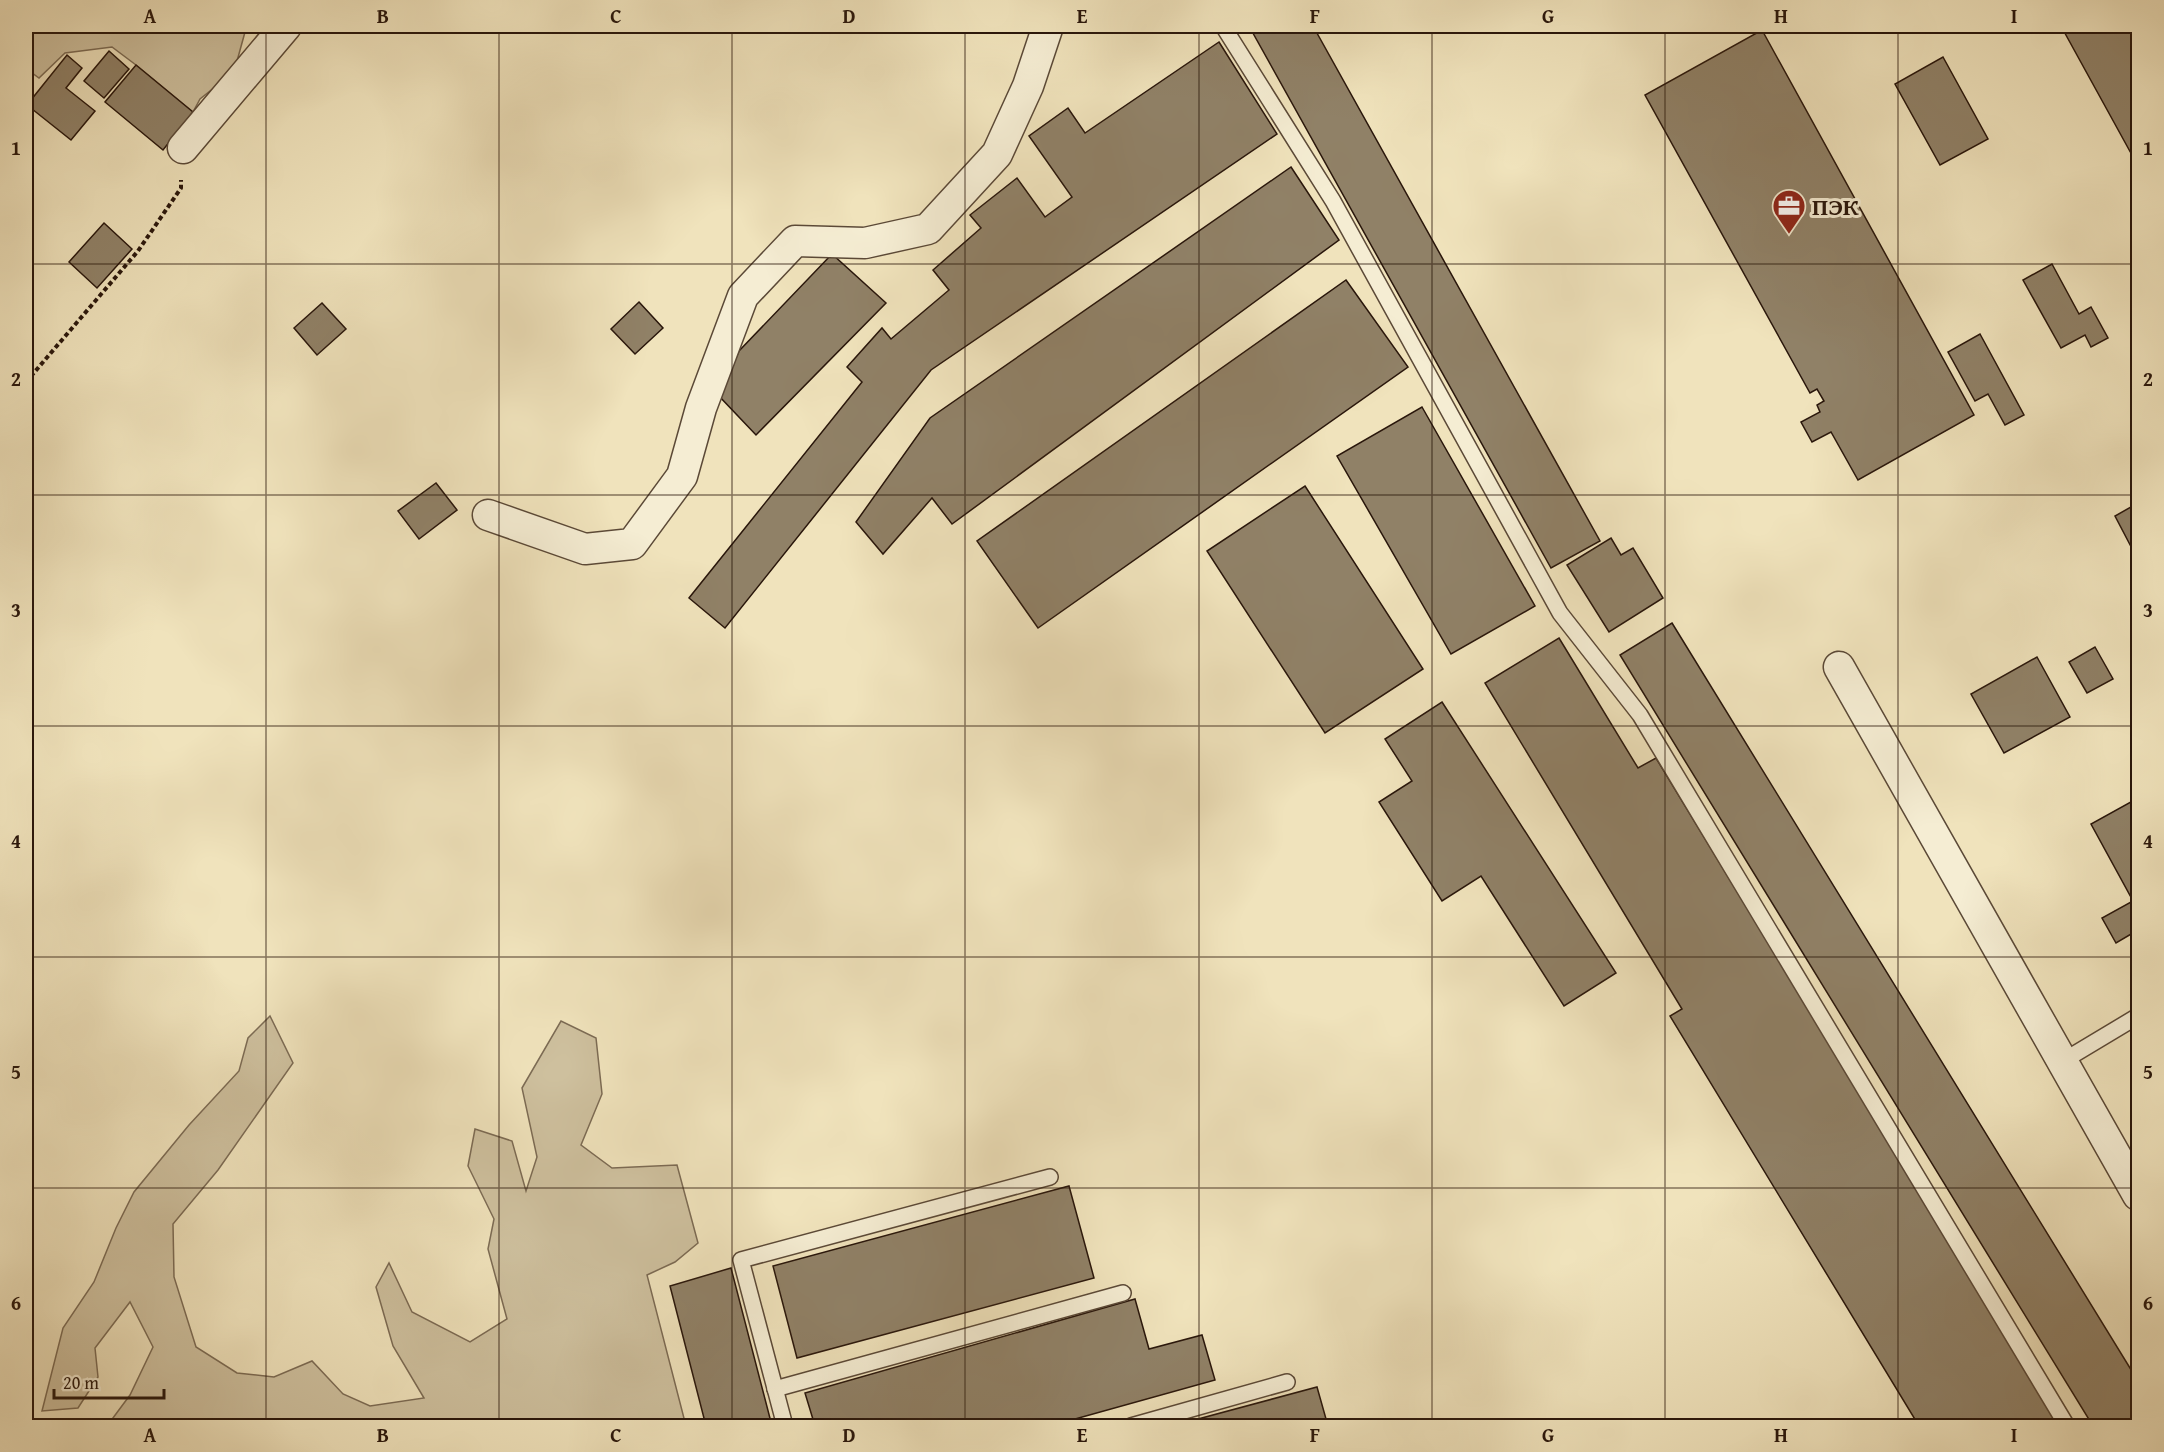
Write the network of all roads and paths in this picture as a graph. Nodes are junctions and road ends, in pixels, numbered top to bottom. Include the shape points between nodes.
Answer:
1 (286, 26) edge
2 (1048, 26) edge
3 (1223, 26) edge
4 (183, 148) joint
5 (26, 382) edge
6 (488, 515) dead end
7 (1839, 667) dead end
8 (2139, 1016) edge
9 (2063, 1061) junction
10 (1050, 1177) dead end
11 (2139, 1195) edge
12 (1123, 1293) dead end
13 (1287, 1382) dead end
14 (775, 1389) junction
15 (785, 1426) edge
16 (1131, 1426) edge
17 (2067, 1426) edge

1 - 4 street
2 - 6 street via 1028,86 997,154 928,229 865,243 795,241 743,296 701,408 682,476 632,544 585,549
3 - 17 lane via 1333,201 1560,614 1640,715
4 - 5 path via 181,188 138,251
7 - 9 street
8 - 9 lane
9 - 11 street
10 - 14 lane via 741,1260
12 - 14 lane
13 - 16 lane
14 - 15 lane

